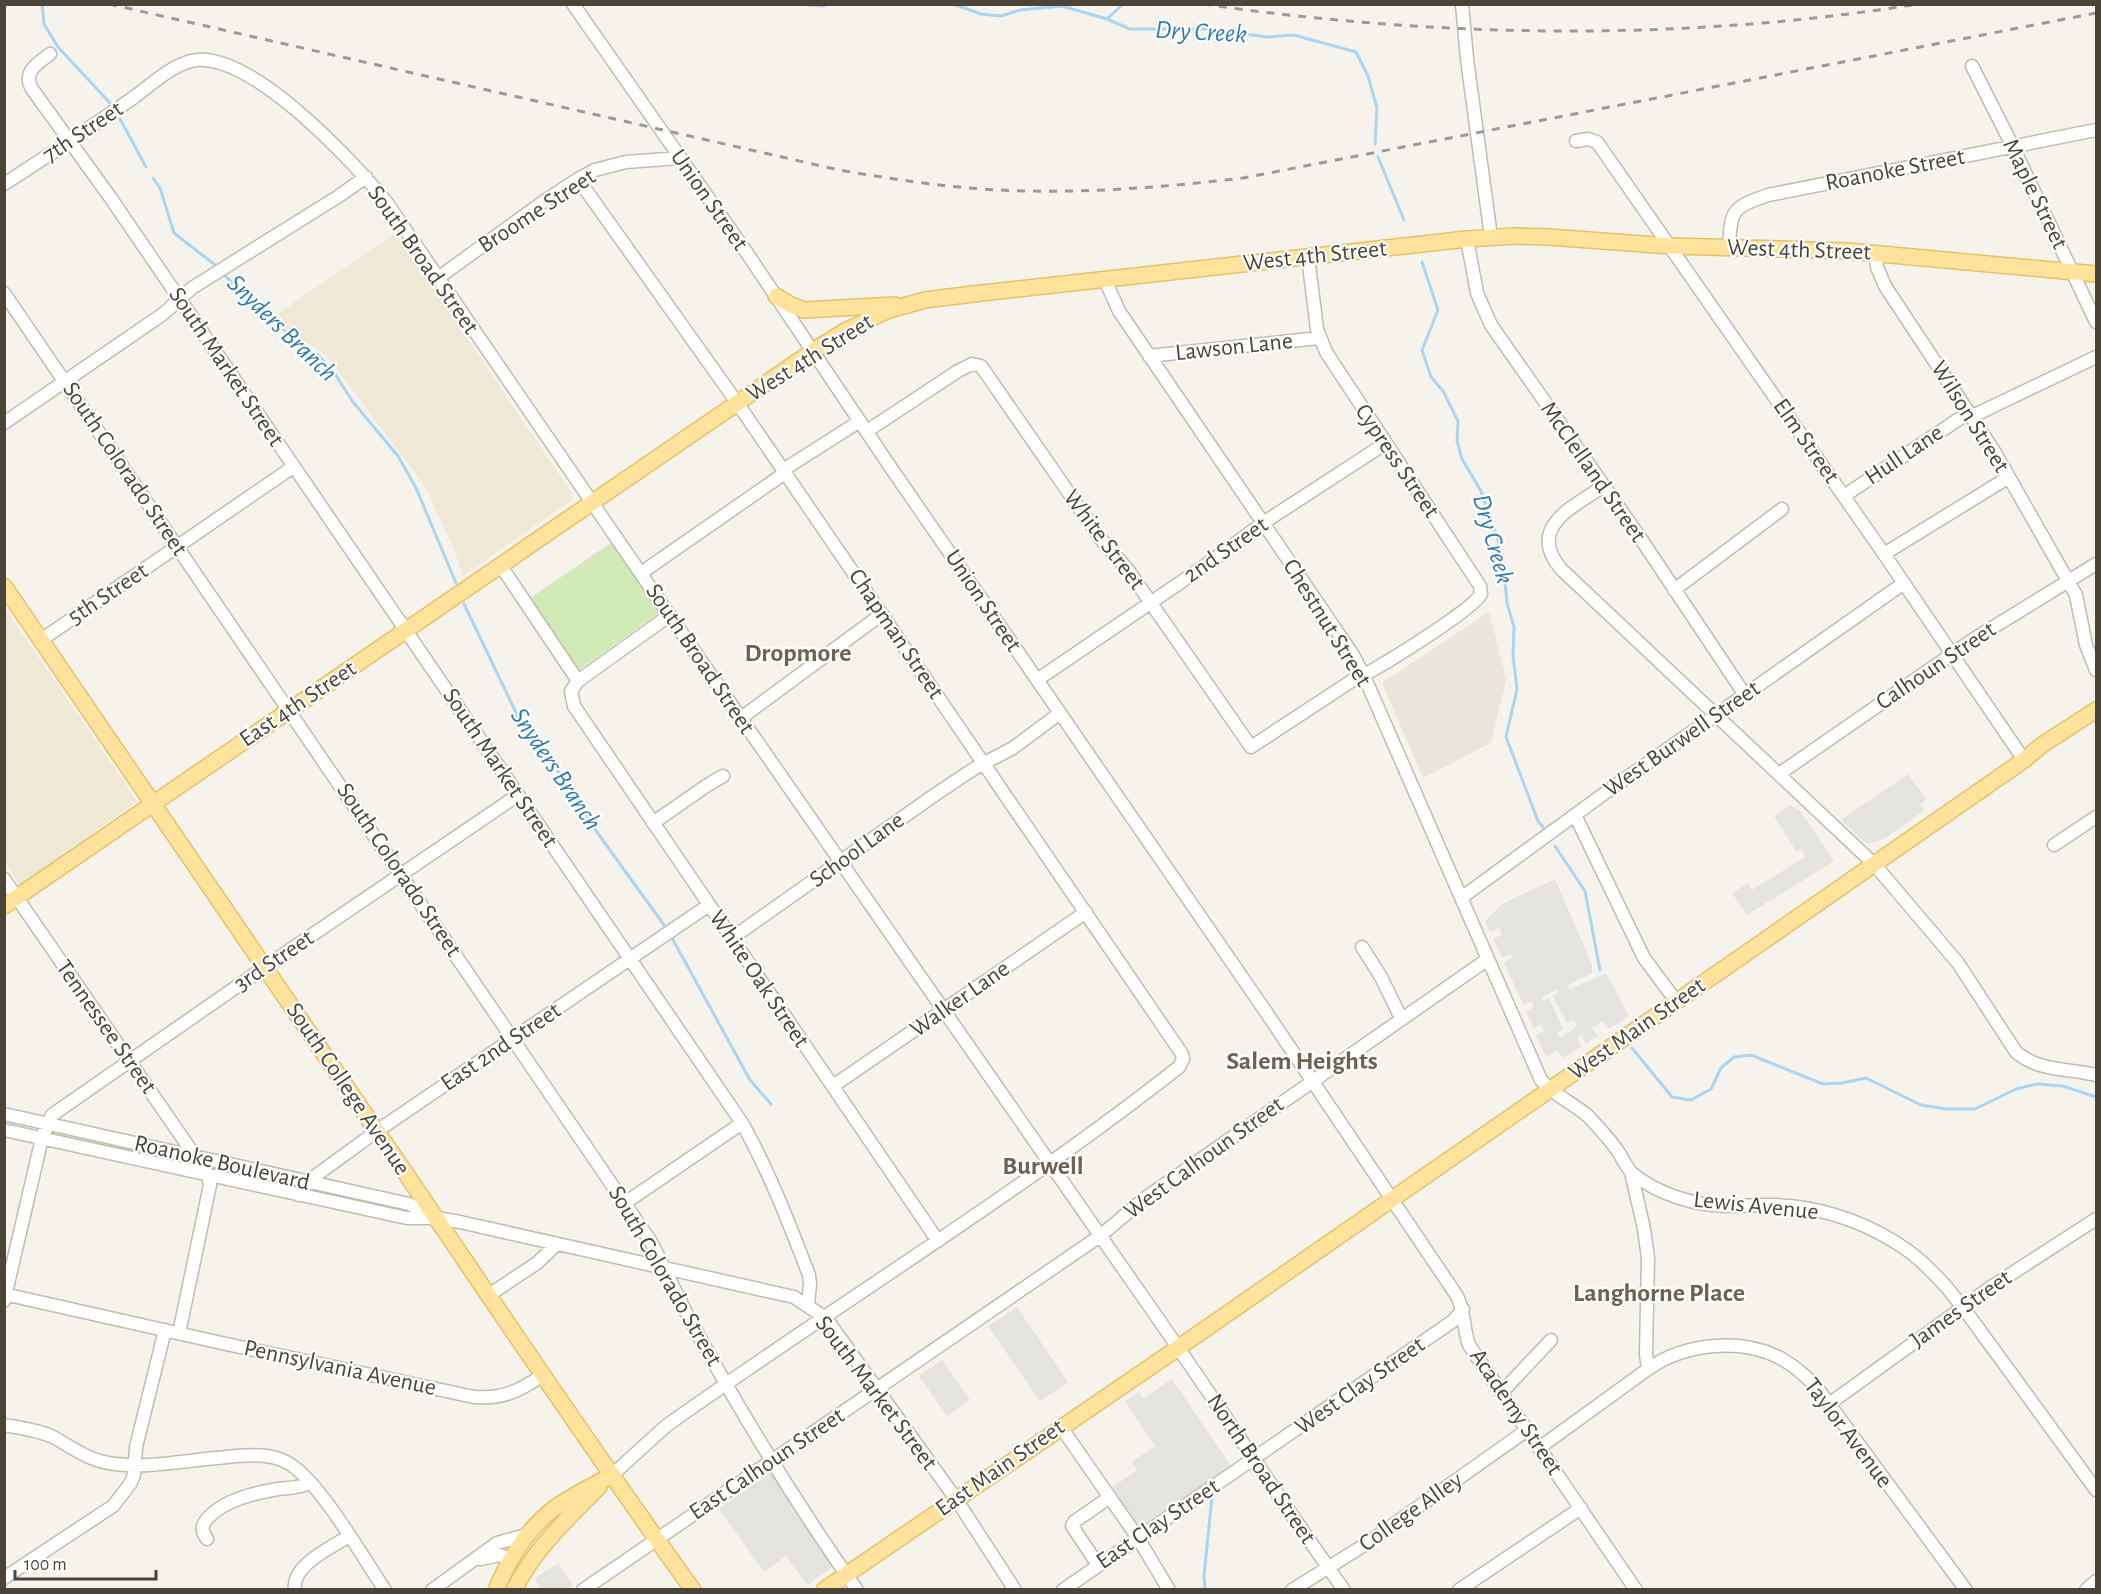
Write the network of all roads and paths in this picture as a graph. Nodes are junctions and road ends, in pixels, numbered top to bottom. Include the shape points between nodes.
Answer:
1 (573, 4) edge
2 (1462, 4) edge
3 (50, 54) dead end
4 (1972, 66) dead end
5 (161, 77) joint
6 (2097, 130) edge
7 (70, 140) junction
8 (1576, 141) dead end
9 (2013, 147) junction
10 (680, 158) junction
11 (366, 177) junction
12 (578, 179) junction
13 (4, 184) edge
14 (1491, 237) junction
15 (1467, 239) junction
16 (1670, 246) junction
17 (1729, 248) junction
18 (1876, 253) junction
19 (1308, 257) junction
20 (2072, 272) junction
21 (2097, 274) edge
22 (438, 278) junction
23 (1105, 280) junction
24 (4, 293) edge
25 (776, 296) junction
26 (179, 298) junction
27 (904, 305) junction
28 (2097, 322) edge
29 (1319, 338) junction
30 (813, 351) junction
31 (1149, 356) junction
32 (2097, 357) edge
33 (65, 381) junction
34 (738, 404) junction
35 (1971, 414) junction
36 (4, 423) edge
37 (863, 426) junction
38 (1386, 443) junction
39 (293, 467) junction
40 (784, 471) junction
41 (2008, 477) junction
42 (1604, 486) junction
43 (1844, 496) junction
44 (592, 503) junction
45 (1782, 509) dead end
46 (1263, 523) junction
47 (178, 546) junction
48 (1884, 554) junction
49 (2097, 564) edge
50 (501, 566) junction
51 (641, 573) junction
52 (2068, 581) junction
53 (1904, 583) junction
54 (4, 586) edge
55 (1674, 590) junction
56 (1151, 603) junction
57 (882, 614) junction
58 (670, 615) junction
59 (406, 631) junction
60 (41, 640) junction
61 (1952, 654) junction
62 (2097, 670) edge
63 (1364, 676) junction
64 (1037, 680) junction
65 (578, 681) junction
66 (1745, 695) junction
67 (290, 710) junction
68 (2097, 710) edge
69 (1060, 713) junction
70 (1716, 715) junction
71 (741, 718) junction
72 (2024, 760) junction
73 (984, 764) junction
74 (1779, 774) junction
75 (723, 776) dead end
76 (518, 795) junction
77 (154, 803) junction
78 (1575, 815) junction
79 (2097, 817) edge
80 (653, 823) junction
81 (2054, 845) dead end
82 (840, 862) junction
83 (1874, 864) junction
84 (402, 874) junction
85 (4, 879) edge
86 (1461, 898) junction
87 (11, 901) edge
88 (709, 905) junction
89 (1086, 912) junction
90 (732, 938) junction
91 (1362, 947) dead end
92 (629, 958) junction
93 (1488, 959) junction
94 (265, 967) junction
95 (1676, 1001) junction
96 (942, 1011) junction
97 (1401, 1018) junction
98 (514, 1039) junction
99 (129, 1061) junction
100 (2097, 1075) edge
101 (1312, 1082) junction
102 (833, 1086) junction
103 (1550, 1089) junction
104 (4, 1114) edge
105 (742, 1123) junction
106 (47, 1124) junction
107 (4, 1130) edge
108 (377, 1131) junction
109 (42, 1138) junction
110 (196, 1157) junction
111 (1048, 1164) junction
112 (1631, 1172) junction
113 (208, 1175) junction
114 (307, 1182) junction
115 (298, 1195) junction
116 (1392, 1199) junction
117 (626, 1203) junction
118 (436, 1218) junction
119 (2097, 1219) edge
120 (1100, 1236) junction
121 (938, 1241) junction
122 (557, 1244) junction
123 (664, 1267) junction
124 (489, 1295) junction
125 (5, 1296) edge
126 (808, 1305) junction
127 (1962, 1307) junction
128 (1463, 1309) junction
129 (824, 1317) junction
130 (165, 1330) junction
131 (179, 1333) junction
132 (1551, 1340) dead end
133 (1178, 1347) junction
134 (1648, 1369) junction
135 (543, 1376) junction
136 (726, 1383) junction
137 (877, 1388) junction
138 (1502, 1392) junction
139 (1829, 1404) junction
140 (4, 1425) edge
141 (1061, 1426) junction
142 (1527, 1430) junction
143 (1539, 1448) junction
144 (1254, 1459) junction
145 (772, 1460) junction
146 (135, 1466) junction
147 (612, 1475) junction
148 (310, 1483) junction
149 (2097, 1490) edge
150 (1110, 1497) junction
151 (956, 1499) junction
152 (1581, 1508) junction
153 (530, 1534) junction
154 (349, 1536) junction
155 (1138, 1538) junction
156 (207, 1539) dead end
157 (657, 1539) junction
158 (512, 1559) junction
159 (469, 1565) junction
160 (1098, 1565) junction
161 (1328, 1567) junction
162 (846, 1574) junction
163 (4, 1578) edge
164 (2097, 1581) edge
165 (295, 1590) edge
166 (385, 1590) edge
167 (432, 1590) edge
168 (496, 1590) edge
169 (514, 1590) edge
170 (583, 1590) edge
171 (693, 1590) edge
172 (824, 1590) edge
173 (857, 1590) edge
174 (1015, 1590) edge
175 (1063, 1590) edge
176 (1169, 1590) edge
177 (1292, 1590) edge
178 (1344, 1590) edge
179 (1459, 1590) edge
180 (1636, 1590) edge
181 (1966, 1590) edge
182 (2086, 1590) edge

1 - 10 street, Union Street
2 - 14 street
3 - 7 street, South Market Street via 32,68 29,85
4 - 9 street, Maple Street
5 - 7 street, 7th Street
5 - 11 street, South Broad Street via 181,64 204,59 240,70 309,122
6 - 9 street, Roanoke Street
7 - 13 street, 7th Street
7 - 26 street, South Market Street
8 - 16 street, Elm Street via 1597,142
9 - 17 street, Roanoke Street via 1768,195 1740,206 1731,217
9 - 20 street, Maple Street
10 - 12 street, Broome Street via 626,162
10 - 25 street, Union Street
11 - 22 street, South Broad Street
11 - 26 street
12 - 22 street, Broome Street
12 - 34 street, Chapman Street
14 - 15 main road, West 4th Street
14 - 16 main road, West 4th Street
15 - 19 main road, West 4th Street
15 - 42 street, McClelland Street via 1477,293 1491,326
16 - 17 main road, West 4th Street
16 - 43 street, Elm Street
17 - 18 main road, West 4th Street
18 - 20 main road, West 4th Street
18 - 35 street, Wilson Street via 1885,286
19 - 23 main road, West 4th Street
19 - 29 street, Cypress Street
20 - 21 main road, West 4th Street
20 - 28 street, Maple Street
22 - 44 street, South Broad Street
23 - 27 main road, West 4th Street
23 - 31 street, Chestnut Street via 1119,311
24 - 33 street, South Colorado Street
25 - 27 main road via 804,310
25 - 30 street, Union Street
26 - 33 street via 163,314
26 - 39 street, South Market Street
27 - 30 main road, West 4th Street via 866,320
29 - 31 street, Lawson Lane
29 - 38 street, Cypress Street
30 - 34 main road, West 4th Street
30 - 37 street, Union Street
31 - 46 street, Chestnut Street
32 - 35 street, Hull Lane
33 - 36 street
33 - 47 street, South Colorado Street
34 - 40 street, Chapman Street
34 - 44 main road, West 4th Street
35 - 41 street, Wilson Street
35 - 43 street, Hull Lane
37 - 40 street, White Street
37 - 56 street, White Street via 972,364 984,368 1100,537
37 - 64 street, Union Street
38 - 46 street, 2nd Street
38 - 63 street, Cypress Street via 1481,590 1474,604
39 - 47 street, 5th Street
39 - 59 street, South Market Street
40 - 51 street, White Street
40 - 57 street, Chapman Street
41 - 48 street
41 - 52 street, Wilson Street
42 - 55 street, McClelland Street
42 - 70 street via 1554,522 1549,545 1556,562
43 - 48 street, Elm Street
44 - 50 main road, East 4th Street
44 - 51 street, South Broad Street
45 - 55 street
46 - 56 street, 2nd Street
46 - 63 street, Chestnut Street
47 - 60 street, 5th Street
47 - 67 street, South Colorado Street
48 - 53 street, Elm Street
49 - 52 street, Calhoun Street
50 - 59 main road, East 4th Street
50 - 65 street
51 - 58 street, South Broad Street
52 - 61 street, Calhoun Street
52 - 62 street, Wilson Street
53 - 61 street, Elm Street
53 - 66 street, West Burwell Street
54 - 60 main road, South College Avenue
55 - 66 street, McClelland Street
56 - 63 street, White Street via 1251,747
56 - 64 street, 2nd Street
57 - 71 street
57 - 73 street, Chapman Street
58 - 65 street
58 - 71 street, South Broad Street
59 - 67 main road, East 4th Street
59 - 76 street, South Market Street
60 - 77 main road, South College Avenue
61 - 72 street, Elm Street
61 - 74 street, Calhoun Street
63 - 86 street, Chestnut Street
64 - 69 street, Union Street
65 - 80 street, White Oak Street via 571,695 580,717
66 - 70 street, West Burwell Street
67 - 77 main road, East 4th Street
67 - 84 street, South Colorado Street
68 - 72 main road, West Main Street
69 - 73 street, School Lane
69 - 101 street, Union Street
70 - 74 street
70 - 78 street, West Burwell Street
71 - 82 street, South Broad Street
72 - 83 main road, West Main Street
73 - 82 street, School Lane
73 - 89 street, Chapman Street
74 - 83 street
75 - 80 street
76 - 84 street, 3rd Street
76 - 92 street, South Market Street
77 - 87 main road, East 4th Street
77 - 94 main road, South College Avenue
78 - 86 street, West Burwell Street
78 - 95 street via 1644,958
79 - 81 street
80 - 88 street, White Oak Street
82 - 90 street, School Lane
82 - 96 street, South Broad Street
83 - 95 main road, West Main Street
83 - 100 street via 1958,963 2016,1052 2047,1067
84 - 94 street, 3rd Street
84 - 98 street, South Colorado Street
85 - 87 street, Tennessee Street
86 - 93 street, Chestnut Street
87 - 99 street, Tennessee Street
88 - 90 street, White Oak Street
88 - 92 street, East 2nd Street
89 - 96 street, Walker Lane
89 - 111 street, Chapman Street via 1183,1059 1153,1088
90 - 102 street, White Oak Street
91 - 97 street
92 - 98 street, East 2nd Street
92 - 105 street, South Market Street
93 - 97 street, West Calhoun Street
93 - 103 street, Chestnut Street via 1541,1080
94 - 99 street, 3rd Street
94 - 108 main road, South College Avenue
95 - 103 main road, West Main Street
96 - 102 street, Walker Lane
96 - 111 street, South Broad Street
97 - 101 street, West Calhoun Street
98 - 108 street, East 2nd Street
98 - 117 street, South Colorado Street
99 - 106 street, 3rd Street via 52,1115
99 - 110 street, Tennessee Street
101 - 116 street, Union Street
101 - 120 street, West Calhoun Street via 1144,1198
102 - 121 street, White Oak Street
103 - 112 street, Lewis Avenue via 1597,1125
103 - 116 main road, West Main Street
104 - 106 street, Roanoke Boulevard
105 - 117 street
105 - 126 street, South Market Street via 809,1275
106 - 109 street, 3rd Street
106 - 110 street, Roanoke Boulevard
107 - 109 street, Roanoke Boulevard
108 - 114 street, East 2nd Street
108 - 118 main road, South College Avenue
109 - 113 street, Roanoke Boulevard
109 - 125 street, 3rd Street
110 - 113 street, Tennessee Street
110 - 114 street, Roanoke Boulevard
111 - 120 street, South Broad Street
111 - 121 street
112 - 127 street, Lewis Avenue via 1664,1192 1695,1202 1732,1207 1793,1207 1838,1216 1863,1226 1893,1240 1921,1260
112 - 134 street via 1648,1258
113 - 115 street, Roanoke Boulevard
113 - 131 street via 210,1185
114 - 115 street, East 2nd Street
114 - 118 street, Roanoke Boulevard via 409,1204
115 - 118 street, Roanoke Boulevard via 406,1218
116 - 128 street, Academy Street
116 - 133 main road, West Main Street
117 - 123 street, South Colorado Street
118 - 122 street, Roanoke Boulevard
118 - 124 main road, South College Avenue
119 - 127 street, James Street
120 - 133 street, South Broad Street
120 - 137 street, East Calhoun Street
121 - 129 street
122 - 123 street, Roanoke Boulevard
122 - 124 street via 537,1263
123 - 126 street, Roanoke Boulevard via 794,1296
123 - 136 street, South Colorado Street
124 - 135 main road, South College Avenue
125 - 130 street
126 - 129 street, South Market Street
127 - 139 street, James Street
127 - 149 street, Lewis Avenue
128 - 138 street, Academy Street via 1469,1345
128 - 144 street, West Clay Street via 1453,1321
129 - 136 street
129 - 137 street, South Market Street
130 - 131 street, Pennsylvania Avenue
130 - 146 street via 136,1447
131 - 135 street, Pennsylvania Avenue via 474,1397 502,1396
132 - 138 street
133 - 141 main road, East Main Street
133 - 144 street, North Broad Street
134 - 139 street, Taylor Avenue via 1666,1358 1696,1349 1750,1347 1794,1366
134 - 143 street, Taylor Avenue
135 - 147 main road, South College Avenue
136 - 145 street, South Colorado Street
136 - 147 street via 666,1426
137 - 145 street, East Calhoun Street
137 - 151 street, South Market Street
138 - 142 street, Academy Street
139 - 181 street, Taylor Avenue
140 - 146 street via 41,1432 101,1462
141 - 150 street
141 - 151 main road, East Main Street
142 - 143 street, Academy Street
142 - 161 street, College Alley
143 - 152 street, Academy Street
144 - 155 street, East Clay Street
144 - 161 street, North Broad Street
145 - 157 street, East Calhoun Street
145 - 162 street, South Colorado Street
146 - 148 street via 264,1456 287,1462
146 - 163 street via 130,1484 113,1506
147 - 153 main road via 550,1512
147 - 157 main road, South College Avenue
147 - 169 main road via 534,1554
148 - 154 street
148 - 156 street via 255,1494 220,1509 203,1525
150 - 155 street
150 - 160 street via 1072,1526
151 - 162 main road, East Main Street
151 - 174 street, South Market Street
152 - 179 street
152 - 180 street, Academy Street
153 - 158 main road
153 - 159 street via 497,1543
154 - 165 street via 305,1565 296,1576
154 - 166 street
155 - 160 street, East Clay Street
155 - 176 street
157 - 170 street, East Calhoun Street
157 - 171 main road, South College Avenue
158 - 159 street via 492,1555
158 - 168 main road
159 - 167 street
160 - 175 street, East Clay Street
161 - 177 street, College Alley
161 - 178 street, North Broad Street
162 - 172 main road, East Main Street
162 - 173 street, South Colorado Street
164 - 182 street

